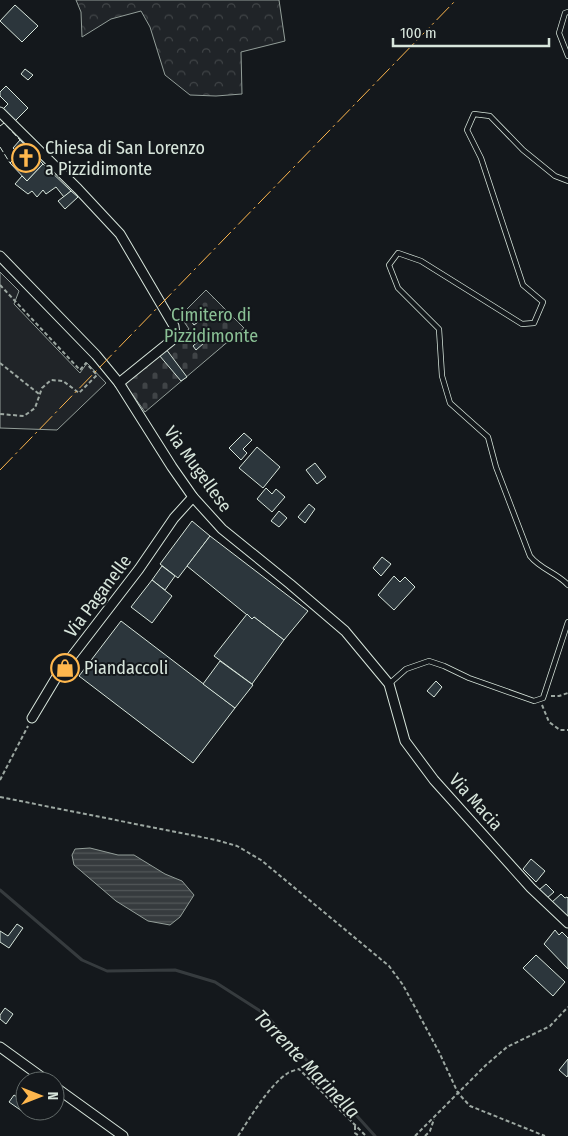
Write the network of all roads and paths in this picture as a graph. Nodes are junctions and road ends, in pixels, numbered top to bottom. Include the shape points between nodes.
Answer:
1 (568, 12) edge
2 (568, 56) edge
3 (0, 112) edge
4 (568, 181) edge
5 (0, 256) edge
6 (0, 285) edge
7 (0, 363) edge
8 (119, 383) junction
9 (39, 394) junction
10 (0, 414) edge
11 (194, 497) junction
12 (568, 585) edge
13 (568, 622) edge
14 (389, 684) junction
15 (568, 693) edge
16 (544, 696) junction
17 (540, 699) junction
18 (32, 718) joint
19 (568, 730) edge
20 (0, 780) edge
21 (0, 797) edge
22 (568, 923) edge
23 (568, 1007) edge
24 (0, 1047) edge
25 (33, 1071) edge
26 (458, 1093) junction
27 (65, 1094) edge
28 (434, 1118) junction
29 (355, 1126) junction
30 (123, 1136) edge
31 (238, 1136) edge
32 (359, 1136) edge
33 (366, 1136) edge
34 (414, 1136) edge
35 (425, 1136) edge
36 (544, 1136) edge

1 - 2 lane via 559,33
3 - 8 street via 120,234 174,326 175,335 171,341
4 - 12 lane via 555,176 523,150 490,116 474,114 467,130 481,158 524,285 542,302 534,323 522,324 421,261 398,253 389,265 398,288 439,330 442,376 450,403 488,436 496,467 530,556
5 - 8 street, Via Mugellese via 96,354
6 - 9 path via 80,370 86,363 97,375 79,393 63,381 51,380
7 - 9 path
8 - 11 street, Via Mugellese
9 - 10 path via 35,408 24,416
11 - 14 street, Via Mugellese via 222,529 345,632
11 - 18 street, Via Paganelle via 174,518 59,673
13 - 16 lane
14 - 17 lane via 406,669 429,661 525,698
14 - 22 street, Via Macia via 405,741 434,780 531,888
15 - 16 path
16 - 17 lane
17 - 19 path via 549,722 560,730
18 - 20 path
21 - 26 path via 216,840 237,846 260,860 390,966 412,1001
23 - 26 path via 550,1026 507,1047
24 - 25 street
26 - 28 path
26 - 36 path via 470,1106
27 - 30 street
28 - 34 path
28 - 35 path
29 - 31 path via 299,1069 289,1072 279,1081
29 - 32 path via 355,1133
29 - 33 path

